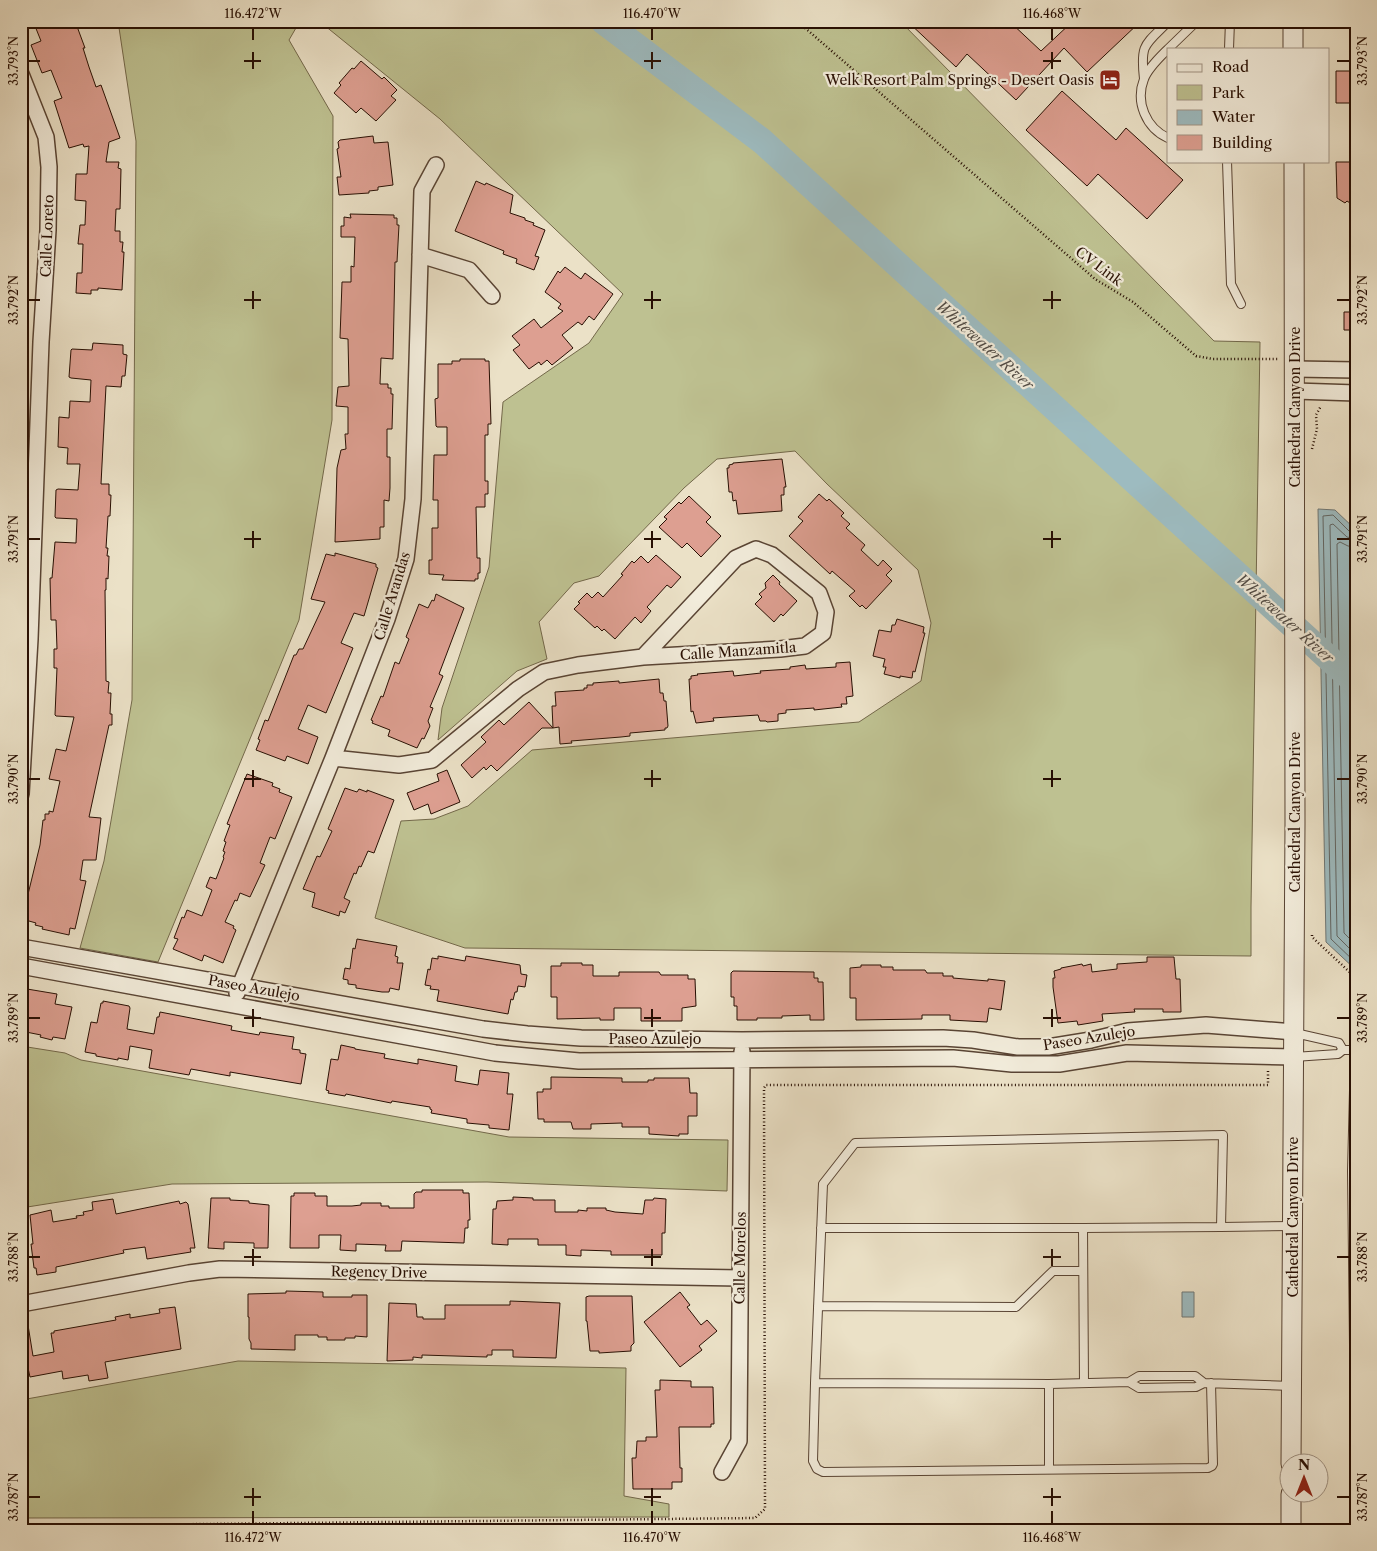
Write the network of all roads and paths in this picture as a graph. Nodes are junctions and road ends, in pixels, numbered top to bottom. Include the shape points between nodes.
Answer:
1 (797, 21) edge
2 (1169, 21) edge
3 (1198, 21) edge
4 (1230, 21) edge
5 (1293, 21) edge
6 (1169, 48) edge
7 (1229, 48) edge
8 (1293, 48) edge
9 (1167, 50) edge
10 (21, 74) edge
11 (1144, 79) junction
12 (1167, 137) edge
13 (1227, 162) edge
14 (1294, 162) edge
15 (436, 164) dead end
16 (420, 256) junction
17 (492, 296) dead end
18 (1241, 304) dead end
19 (1295, 363) junction
20 (1356, 370) edge
21 (1294, 391) junction
22 (1322, 392) junction
23 (1356, 393) edge
24 (1312, 450) dead end
25 (643, 657) junction
26 (333, 758) junction
27 (21, 794) edge
28 (1312, 928) dead end
29 (21, 947) edge
30 (21, 966) edge
31 (1356, 978) edge
32 (240, 986) junction
33 (232, 1004) junction
34 (1294, 1032) junction
35 (742, 1040) junction
36 (1343, 1050) junction
37 (1355, 1050) edge
38 (1294, 1057) junction
39 (742, 1059) junction
40 (1268, 1069) dead end
41 (1292, 1226) junction
42 (1221, 1227) junction
43 (821, 1228) junction
44 (1083, 1228) junction
45 (1083, 1271) junction
46 (740, 1278) junction
47 (21, 1304) edge
48 (818, 1306) junction
49 (1356, 1345) edge
50 (1130, 1382) junction
51 (814, 1383) junction
52 (1084, 1383) junction
53 (1208, 1383) junction
54 (1049, 1384) junction
55 (1292, 1386) junction
56 (1292, 1454) edge
57 (1049, 1469) junction
58 (722, 1472) dead end
59 (1291, 1504) edge
60 (21, 1526) edge
61 (1291, 1530) edge

1 - 19 path, CV Link via 1095,279 1133,302 1196,356
2 - 11 lane via 1144,45
3 - 6 lane
4 - 7 lane
5 - 8 street
9 - 11 lane
10 - 27 street, Calle Loreto via 46,137 49,167
11 - 12 lane via 1140,103 1149,124
13 - 18 lane via 1231,284
14 - 19 street, Cathedral Canyon Drive
15 - 16 street, Calle Arandas via 422,191
16 - 17 street via 469,270
16 - 26 street, Calle Arandas via 413,499 406,560 387,619
19 - 20 street
19 - 21 street, Cathedral Canyon Drive
21 - 22 street
21 - 34 street, Cathedral Canyon Drive
22 - 23 street
22 - 24 path
25 - 25 street, Calle Manzamitla via 805,646 823,633 826,612 818,594 772,555 756,549 736,558
25 - 26 street, Calle Manzamitla via 544,672 518,689 432,760 399,765
26 - 32 street, Calle Arandas
28 - 31 path via 1312,937
29 - 32 street, Paseo Azulejo
30 - 33 street, Paseo Azulejo
32 - 33 street, Calle Arandas
32 - 35 street, Paseo Azulejo via 527,1034
33 - 39 street, Paseo Azulejo via 495,1053 579,1061
34 - 35 street, Paseo Azulejo via 1206,1025 1128,1031 1048,1047 943,1038
34 - 36 lane via 1339,1043
34 - 38 street, Cathedral Canyon Drive
35 - 39 street, Calle Morelos
36 - 37 lane
36 - 38 lane via 1338,1054
37 - 49 lane via 1352,1171
38 - 39 street, Paseo Azulejo via 1128,1053 1059,1064 1012,1064 953,1058
38 - 41 street, Cathedral Canyon Drive
39 - 46 street, Calle Morelos
40 - 60 path via 1268,1085 766,1085 765,1509 755,1518
41 - 42 lane
41 - 55 street, Cathedral Canyon Drive
42 - 43 lane via 1223,1135 855,1142 822,1184
42 - 44 lane
43 - 44 lane
43 - 48 lane
44 - 45 lane
45 - 48 lane via 1053,1271 1016,1308
45 - 52 lane
46 - 47 street, Regency Drive via 220,1269
46 - 58 street, Calle Morelos via 739,1441
48 - 51 lane
50 - 52 lane
50 - 53 lane via 1140,1388 1196,1387
50 - 53 lane via 1139,1376 1195,1376
51 - 54 lane
51 - 57 lane via 813,1461 823,1472
52 - 54 lane
53 - 55 lane
53 - 57 lane via 1212,1466
54 - 57 lane
55 - 56 street, Cathedral Canyon Drive
59 - 61 street

